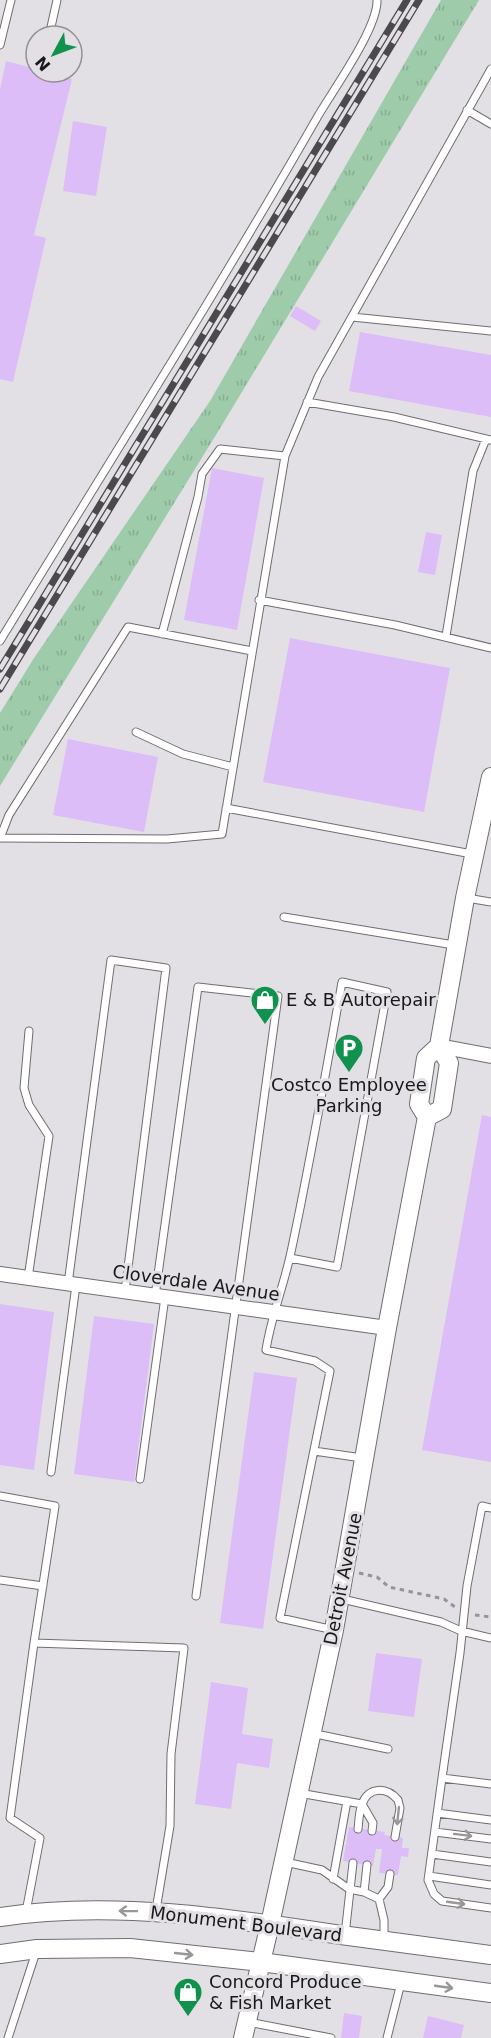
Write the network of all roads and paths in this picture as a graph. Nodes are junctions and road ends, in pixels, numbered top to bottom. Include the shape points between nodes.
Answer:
1 (11, 0) edge
2 (57, 0) edge
3 (377, 0) edge
4 (52, 24) edge
5 (0, 45) edge
6 (491, 69) edge
7 (467, 110) junction
8 (491, 124) edge
9 (352, 317) junction
10 (491, 332) edge
11 (307, 402) junction
12 (488, 439) edge
13 (285, 456) junction
14 (260, 600) junction
15 (162, 633) junction
16 (446, 636) junction
17 (0, 641) edge
18 (491, 648) edge
19 (252, 651) junction
20 (136, 732) dead end
21 (233, 767) junction
22 (491, 777) edge
23 (226, 808) junction
24 (474, 854) junction
25 (465, 898) junction
26 (491, 902) edge
27 (284, 917) dead end
28 (457, 945) junction
29 (29, 1030) dead end
30 (440, 1046) junction
31 (491, 1056) edge
32 (290, 1258) junction
33 (0, 1274) edge
34 (28, 1278) junction
35 (72, 1284) junction
36 (125, 1291) junction
37 (160, 1296) junction
38 (235, 1307) junction
39 (276, 1312) junction
40 (387, 1328) junction
41 (314, 1451) junction
42 (364, 1458) junction
43 (51, 1472) dead end
44 (140, 1479) dead end
45 (0, 1496) edge
46 (491, 1508) edge
47 (345, 1570) junction
48 (0, 1580) edge
49 (43, 1586) junction
50 (196, 1596) dead end
51 (339, 1599) junction
52 (463, 1610) junction
53 (491, 1617) edge
54 (334, 1630) junction
55 (461, 1631) junction
56 (491, 1638) edge
57 (34, 1643) junction
58 (312, 1733) junction
59 (388, 1749) dead end
60 (441, 1778) junction
61 (491, 1784) edge
62 (299, 1793) junction
63 (347, 1801) junction
64 (362, 1804) junction
65 (437, 1813) junction
66 (491, 1820) edge
67 (358, 1829) dead end
68 (372, 1831) dead end
69 (435, 1832) junction
70 (395, 1837) dead end
71 (491, 1839) edge
72 (432, 1854) junction
73 (284, 1861) junction
74 (491, 1862) edge
75 (353, 1863) dead end
76 (368, 1865) dead end
77 (390, 1874) dead end
78 (429, 1876) junction
79 (333, 1879) junction
80 (491, 1885) edge
81 (349, 1889) junction
82 (364, 1892) junction
83 (379, 1899) junction
84 (491, 1908) edge
85 (0, 1910) edge
86 (26, 1913) junction
87 (156, 1913) junction
88 (0, 1917) edge
89 (270, 1924) junction
90 (345, 1935) junction
91 (384, 1940) junction
92 (37, 1949) junction
93 (0, 1954) edge
94 (491, 1955) edge
95 (261, 1962) junction
96 (401, 1981) junction
97 (491, 1993) edge
98 (245, 2030) edge
99 (8, 2038) edge
100 (331, 2038) edge
101 (387, 2038) edge

1 - 5 lane
2 - 4 lane
3 - 17 lane via 367,36 245,243
6 - 7 lane
7 - 8 lane
7 - 9 lane
9 - 10 lane
9 - 11 lane
11 - 12 lane
11 - 13 lane
12 - 16 lane via 473,471
13 - 14 lane
13 - 15 lane via 220,449 202,474
14 - 16 lane
14 - 19 lane
15 - 19 lane
15 - 23 lane via 128,627 9,815 0,838 167,839 222,834
16 - 18 lane
19 - 21 lane
20 - 21 lane via 183,754
21 - 23 lane
22 - 24 street, Detroit Avenue
23 - 24 lane
24 - 25 street, Detroit Avenue
25 - 26 lane
25 - 28 street, Detroit Avenue
27 - 28 lane
28 - 30 street, Detroit Avenue
29 - 34 lane via 24,1088 29,1105 49,1136
30 - 31 street
30 - 40 street, Detroit Avenue via 449,1063 442,1109 427,1117
32 - 32 lane via 342,982 387,992 337,1267
32 - 39 lane
33 - 34 street, Cloverdale Avenue
34 - 35 street, Cloverdale Avenue
35 - 36 street, Cloverdale Avenue
35 - 36 lane via 111,960 166,968
35 - 43 lane
36 - 37 street, Cloverdale Avenue
37 - 38 street, Cloverdale Avenue
37 - 38 lane via 198,987 278,996
37 - 44 lane
38 - 39 street, Cloverdale Avenue
38 - 50 lane
39 - 40 street, Cloverdale Avenue
39 - 41 lane via 266,1350 315,1361 330,1371
40 - 42 street, Detroit Avenue
41 - 42 lane
41 - 54 lane via 280,1618
42 - 47 street, Detroit Avenue
45 - 49 lane via 55,1506
46 - 52 lane via 482,1506
47 - 51 street, Detroit Avenue
47 - 52 path via 377,1577 389,1587 444,1599 450,1606
48 - 49 lane
49 - 57 lane
51 - 54 street, Detroit Avenue
51 - 55 lane via 441,1622
52 - 53 path
52 - 55 lane
54 - 58 street, Detroit Avenue
55 - 56 lane
55 - 60 lane
57 - 86 lane via 10,1818 40,1838
57 - 87 lane via 184,1648 171,1754 170,1826
58 - 59 lane
58 - 62 street, Detroit Avenue
60 - 61 lane
60 - 65 lane
62 - 63 lane
62 - 73 street, Detroit Avenue
63 - 64 lane
63 - 79 lane
64 - 67 lane
64 - 68 lane via 373,1823
64 -> 70 lane via 369,1794 380,1789 393,1794 399,1808
65 - 66 lane
65 - 69 lane
69 -> 71 lane
69 - 72 lane
72 - 74 lane
72 - 78 lane
73 - 79 lane via 322,1870
73 - 89 street, Detroit Avenue
75 - 81 lane
76 - 82 lane
77 - 83 lane via 388,1887
78 - 80 lane
78 -> 84 lane via 430,1887 442,1901
79 - 81 lane
81 - 82 lane
81 - 90 lane
82 - 83 lane
83 - 91 lane
85 - 86 lane
87 -> 86 street, Monument Boulevard
86 - 88 street, Monument Boulevard
87 - 89 street, Monument Boulevard
89 - 90 street, Monument Boulevard
89 - 95 street, Detroit Avenue
90 - 91 street, Monument Boulevard
91 - 94 street, Monument Boulevard
92 - 93 street, Monument Boulevard
92 -> 95 street, Monument Boulevard via 130,1948
92 - 99 lane
95 - 96 street, Monument Boulevard
95 - 98 street, Detroit Avenue
96 -> 97 street, Monument Boulevard
96 - 101 lane
98 - 100 lane

